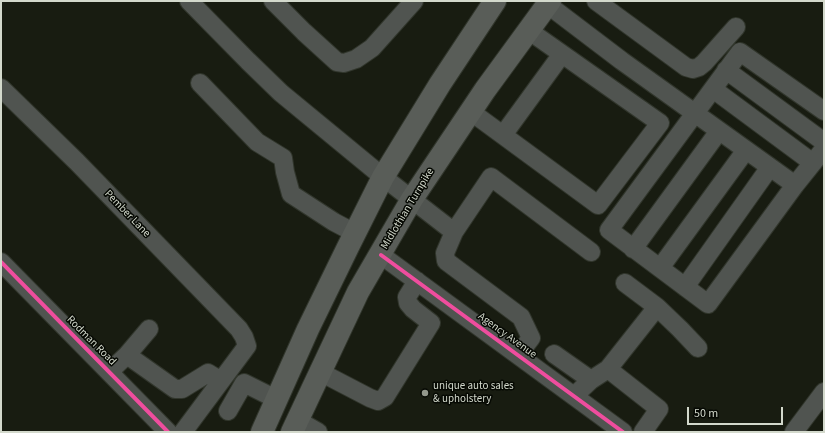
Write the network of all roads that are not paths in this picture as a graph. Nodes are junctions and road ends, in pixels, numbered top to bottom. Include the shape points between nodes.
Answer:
1 (189, 1) edge
2 (273, 1) edge
3 (414, 1) edge
4 (495, 1) edge
5 (596, 1) edge
6 (548, 3) edge
7 (736, 27) dead end
8 (528, 30) junction
9 (562, 54) junction
10 (726, 70) junction
11 (200, 83) dead end
12 (1, 88) edge
13 (712, 89) junction
14 (470, 111) junction
15 (824, 111) edge
16 (694, 113) junction
17 (719, 130) junction
18 (503, 135) junction
19 (824, 142) edge
20 (824, 148) edge
21 (746, 150) junction
22 (813, 163) junction
23 (770, 167) junction
24 (384, 177) junction
25 (795, 185) junction
26 (412, 199) junction
27 (454, 232) junction
28 (355, 233) junction
29 (634, 249) junction
30 (591, 252) dead end
31 (380, 255) junction
32 (1, 262) edge
33 (660, 268) junction
34 (417, 281) junction
35 (625, 283) dead end
36 (685, 287) junction
37 (657, 307) junction
38 (149, 329) dead end
39 (698, 348) dead end
40 (554, 354) dead end
41 (127, 355) junction
42 (518, 355) junction
43 (608, 369) junction
44 (109, 372) junction
45 (320, 372) junction
46 (591, 380) junction
47 (220, 381) junction
48 (182, 389) junction
49 (824, 392) edge
50 (574, 396) junction
51 (276, 399) junction
52 (201, 407) junction
53 (228, 411) dead end
54 (295, 426) edge
55 (168, 432) edge
56 (182, 432) edge
57 (262, 432) edge
58 (318, 432) edge
59 (623, 432) edge
60 (642, 432) edge
61 (794, 432) edge

1 - 24 street via 281,93
2 - 3 street via 337,62 344,63 356,59 372,48
4 - 24 main road via 440,84
5 - 7 street via 686,67 693,69 704,63
6 - 8 main road, Midlothian Turnpike
6 - 16 street
8 - 9 street
8 - 14 main road, Midlothian Turnpike
9 - 18 street
9 - 18 street via 660,123 598,205
10 - 13 street
10 - 15 street via 740,52
10 - 19 street
11 - 28 street via 257,142 283,158 291,194
12 - 47 street, Pember Lane via 77,162 239,329 247,346
13 - 16 street
13 - 22 street
14 - 18 street
14 - 26 main road, Midlothian Turnpike
16 - 17 street
16 - 29 street via 609,230
17 - 21 street
17 - 29 street
20 - 22 street
21 - 23 street
21 - 33 street
22 - 25 street
23 - 25 street
23 - 36 street
24 - 26 street
24 - 28 main road
25 - 36 street via 708,304
26 - 27 street
26 - 31 main road, Midlothian Turnpike
27 - 30 street via 491,177
27 - 42 street via 445,254 446,261 521,317 531,338
28 - 51 main road
29 - 33 street
31 - 34 street, Agency Avenue
31 - 45 main road, Midlothian Turnpike via 358,292
32 - 44 street, Rodman Road
33 - 36 street
34 - 42 street, Agency Avenue
34 - 45 street via 407,297 408,303 431,323 384,398 370,398
35 - 37 street
37 - 39 street
37 - 43 street
38 - 41 street
40 - 46 street
41 - 44 street
41 - 48 street via 172,388
42 - 50 street, Agency Avenue
43 - 46 street
43 - 60 street via 659,409
44 - 55 street, Rodman Road
45 - 54 main road, Midlothian Turnpike
46 - 50 street
47 - 48 street via 208,373
47 - 52 street
48 - 52 street
49 - 61 street
50 - 59 street, Agency Avenue
51 - 53 street via 244,383
51 - 57 main road
52 - 56 street
54 - 58 street

